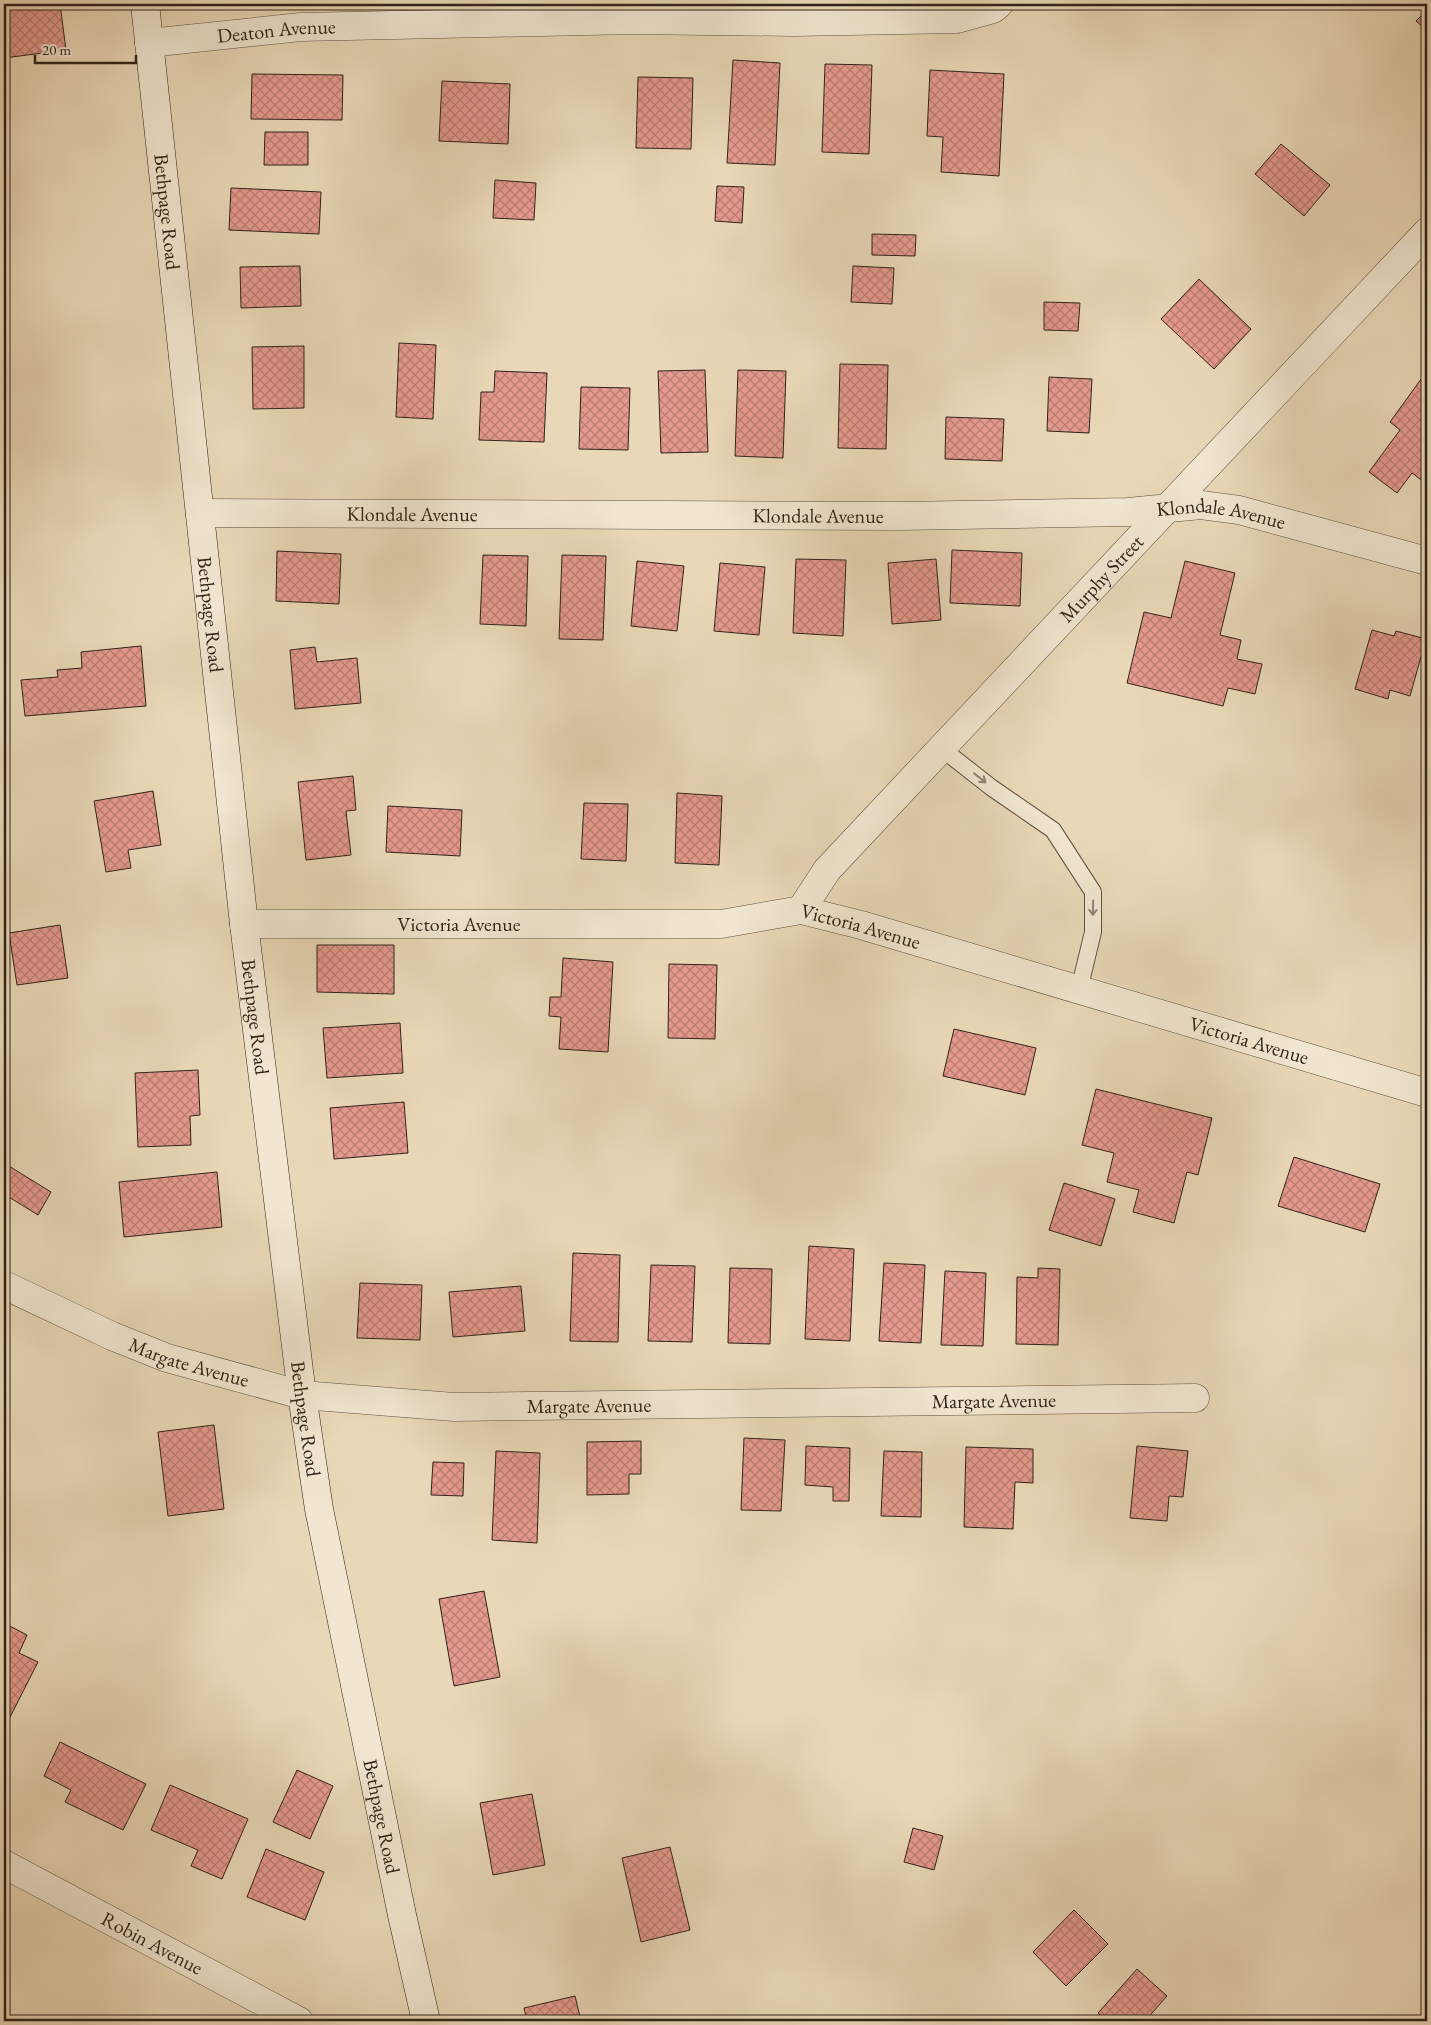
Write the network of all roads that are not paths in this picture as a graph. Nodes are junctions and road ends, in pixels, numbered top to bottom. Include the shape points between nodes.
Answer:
1 (145, 4) edge
2 (999, 4) edge
3 (149, 43) junction
4 (1427, 232) edge
5 (1167, 508) junction
6 (200, 513) junction
7 (1427, 561) edge
8 (941, 748) junction
9 (801, 910) junction
10 (244, 924) junction
11 (1079, 990) junction
12 (1427, 1093) edge
13 (4, 1285) edge
14 (302, 1395) junction
15 (1195, 1398) dead end
16 (4, 1864) edge
17 (299, 2021) edge
18 (426, 2021) edge

1 - 3 street, Bethpage Road
2 - 3 street, Deaton Avenue via 993,9 957,19 632,20 301,27
3 - 6 street, Bethpage Road
4 - 5 street, Murphy Street
5 - 6 street, Klondale Avenue via 1128,512 901,516
5 - 7 street, Klondale Avenue via 1201,506 1239,510
5 - 8 street, Murphy Street
6 - 10 street, Bethpage Road
8 - 9 street, Murphy Street via 827,870
8 -> 11 lane via 1053,830 1093,892 1093,932
9 - 10 street, Victoria Avenue via 721,924
9 - 11 street, Victoria Avenue via 861,924
10 - 14 street, Bethpage Road
11 - 12 street, Victoria Avenue
13 - 14 street, Margate Avenue via 167,1358
14 - 15 street, Margate Avenue via 454,1407
14 - 18 street, Bethpage Road via 319,1508
16 - 17 street, Robin Avenue

